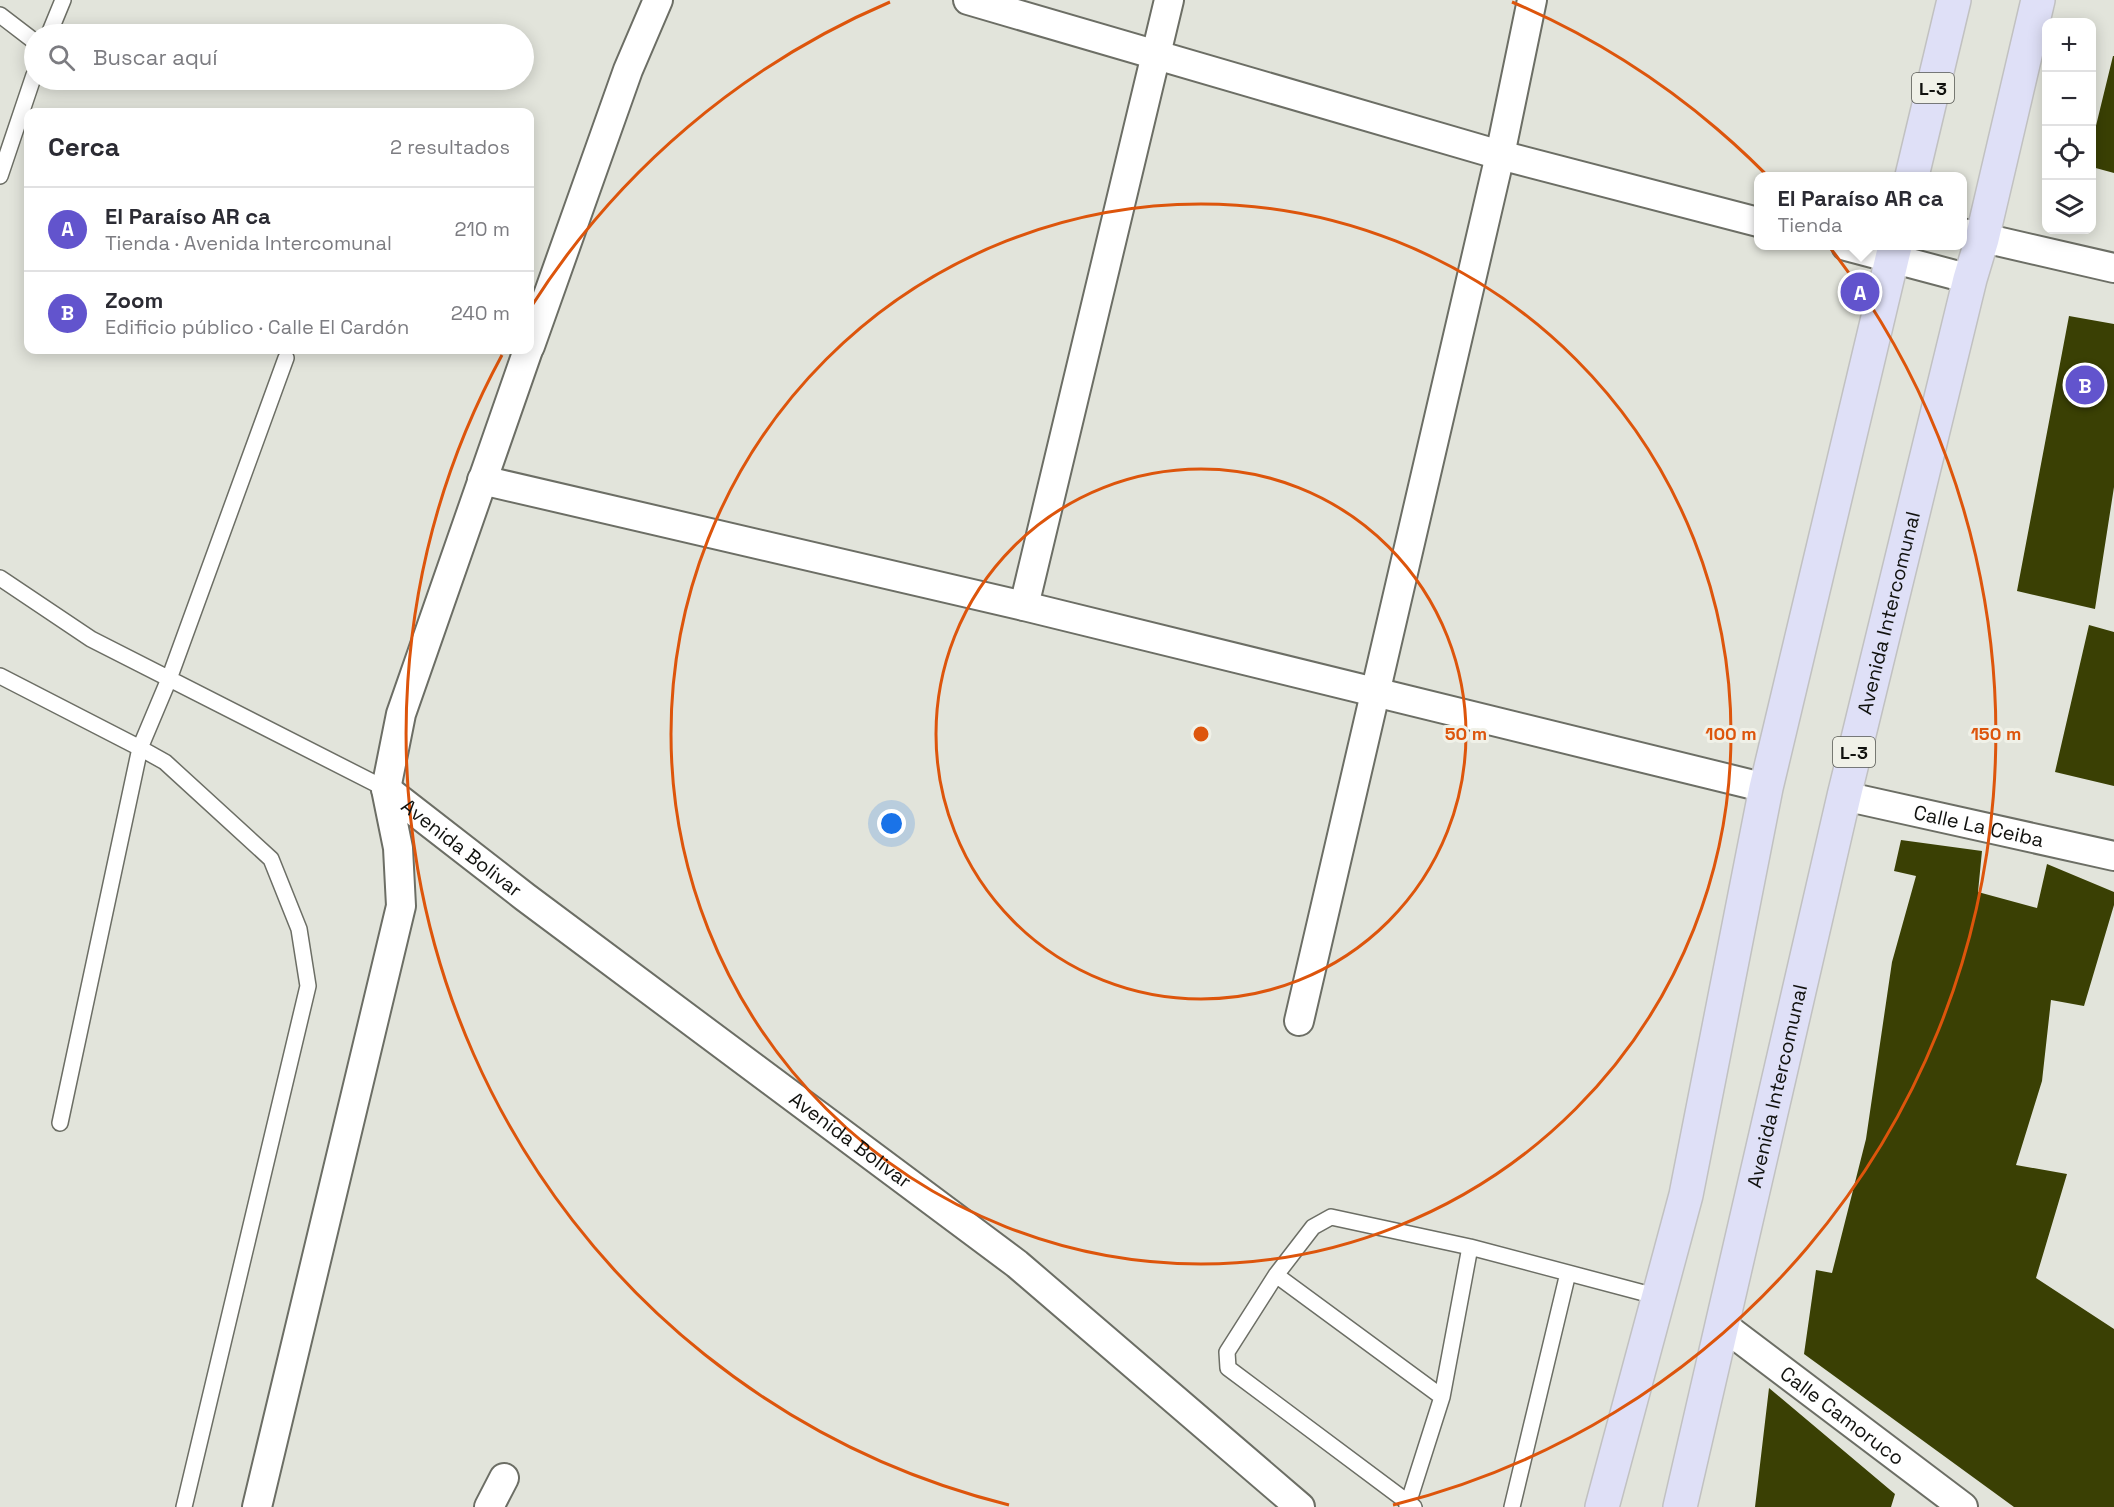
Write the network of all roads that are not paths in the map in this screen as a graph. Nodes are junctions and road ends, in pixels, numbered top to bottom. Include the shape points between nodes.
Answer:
1 (63, 0) edge
2 (658, 0) edge
3 (968, 0) edge
4 (1169, 0) edge
5 (1532, 0) edge
6 (1954, 0) edge
7 (2038, 0) edge
8 (0, 15) edge
9 (53, 24) edge
10 (24, 33) edge
11 (1156, 56) junction
12 (29, 90) edge
13 (1500, 154) junction
14 (1913, 172) edge
15 (0, 176) edge
16 (1754, 221) edge
17 (1972, 236) edge
18 (1878, 250) edge
19 (1894, 252) edge
20 (2114, 268) edge
21 (1970, 279) junction
22 (534, 334) edge
23 (527, 354) edge
24 (286, 358) dead end
25 (482, 480) junction
26 (0, 578) edge
27 (1024, 606) junction
28 (0, 676) edge
29 (170, 679) junction
30 (1376, 691) junction
31 (140, 748) junction
32 (1766, 788) junction
33 (386, 789) junction
34 (1844, 796) junction
35 (2114, 856) edge
36 (1299, 1021) dead end
37 (60, 1123) dead end
38 (1470, 1247) junction
39 (1568, 1273) junction
40 (1276, 1275) junction
41 (1659, 1297) junction
42 (1721, 1324) junction
43 (1442, 1397) junction
44 (504, 1478) dead end
45 (1410, 1506) edge
46 (184, 1507) edge
47 (257, 1507) edge
48 (489, 1507) edge
49 (1300, 1507) edge
50 (1512, 1507) edge
51 (1602, 1507) edge
52 (1680, 1507) edge
53 (1963, 1507) edge

1 - 9 lane
2 - 22 street via 628,70
3 - 11 street
4 - 11 street
5 - 13 street
6 - 14 main road, L-3
7 - 17 main road, Avenida Intercomunal / L-3
8 - 10 lane
11 - 13 street
11 - 27 street
12 - 15 lane
13 - 16 street
13 - 30 street
17 - 20 street
17 - 21 main road, Avenida Intercomunal / L-3
18 - 19 street
19 - 21 street
19 - 32 main road
21 - 34 main road, Avenida Intercomunal / L-3
23 - 25 street
24 - 29 lane
25 - 27 street
25 - 33 street via 401,714
26 - 29 lane via 91,639
27 - 30 street
28 - 31 lane
29 - 31 lane
29 - 33 lane
30 - 32 street
30 - 36 street
31 - 37 lane
31 - 46 lane via 165,762 270,859 299,929 308,986
32 - 41 main road via 1686,1195
33 - 47 street via 398,848 402,906
33 - 49 street, Avenida Bolivar via 1017,1264
34 - 35 street, Calle La Ceiba
34 - 42 main road, Avenida Intercomunal / L-3
38 - 39 lane
38 - 40 lane via 1331,1217 1313,1227
38 - 43 lane
39 - 41 lane
39 - 50 lane
40 - 43 lane
40 - 45 lane via 1227,1352 1228,1368
41 - 51 main road
42 - 52 main road, Avenida Intercomunal / L-3
42 - 53 street, Calle Camoruco
43 - 45 lane
44 - 48 street

